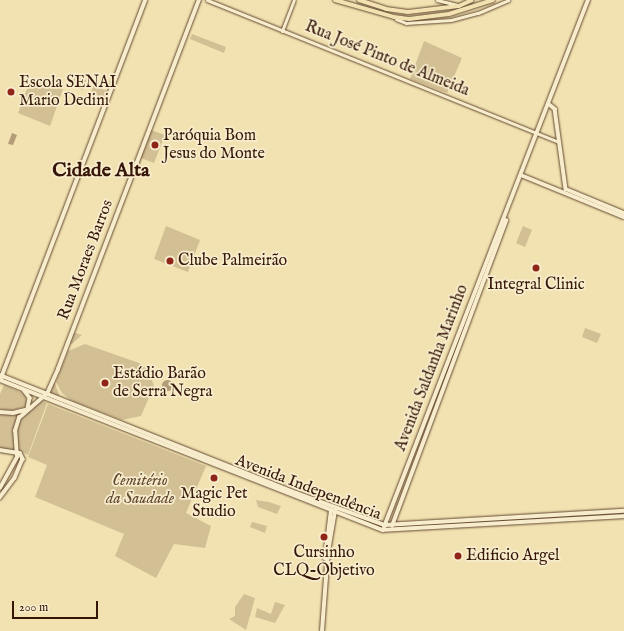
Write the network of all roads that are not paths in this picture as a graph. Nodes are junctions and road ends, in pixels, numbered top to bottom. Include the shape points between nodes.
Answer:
1 (145, 0) edge
2 (199, 0) edge
3 (206, 0) edge
4 (294, 0) edge
5 (335, 0) edge
6 (359, 0) edge
7 (437, 0) edge
8 (472, 0) edge
9 (493, 0) edge
10 (508, 0) edge
11 (588, 0) edge
12 (459, 6) junction
13 (394, 18) junction
14 (282, 31) junction
15 (549, 104) junction
16 (538, 133) junction
17 (558, 142) junction
18 (521, 175) junction
19 (564, 186) junction
20 (561, 192) junction
21 (570, 192) junction
22 (624, 213) edge
23 (506, 216) junction
24 (624, 217) edge
25 (0, 378) edge
26 (24, 389) junction
27 (46, 396) junction
28 (28, 408) junction
29 (0, 412) edge
30 (130, 431) junction
31 (177, 445) junction
32 (0, 450) edge
33 (17, 452) junction
34 (4, 480) junction
35 (0, 488) edge
36 (0, 492) edge
37 (0, 498) edge
38 (309, 501) junction
39 (337, 507) junction
40 (333, 511) junction
41 (624, 511) edge
42 (624, 516) edge
43 (443, 521) junction
44 (385, 525) junction
45 (392, 525) junction
46 (431, 525) junction
47 (383, 530) junction
48 (392, 530) junction
49 (321, 631) edge

1 - 25 main road
2 - 27 main road, Rua Moraes Barros
3 - 14 street, Rua José Pinto de Almeida
4 - 14 street
5 - 13 main road
6 - 12 main road via 386,9 408,12
7 - 12 street
8 - 12 main road
9 - 13 main road via 440,16
10 - 13 street via 451,20 406,23
11 - 15 main road, Avenida Saldanha Marinho
14 - 16 street, Rua José Pinto de Almeida
15 - 16 main road, Avenida Saldanha Marinho
15 - 17 main road via 555,109
16 - 17 street, Rua José Pinto de Almeida
16 - 18 main road, Avenida Saldanha Marinho
17 - 19 main road
18 - 20 main road
18 - 23 main road, Avenida Saldanha Marinho
19 - 20 main road
19 - 21 main road
20 - 21 main road
20 - 24 main road
21 - 22 main road
23 - 44 main road, Avenida Saldanha Marinho
23 - 45 main road, Avenida Saldanha Marinho
25 - 26 main road, Avenida Independência
25 - 27 main road, Avenida Independência
26 - 27 main road, Avenida Independência
26 - 28 main road via 30,398
27 - 28 main road
27 - 30 main road, Avenida Independência
27 - 31 main road, Avenida Independência
28 - 29 main road via 13,413
28 - 33 main road via 19,418 14,431
30 - 31 main road via 171,446
30 - 38 main road, Avenida Independência
31 - 39 main road, Avenida Independência
32 - 33 main road
33 - 34 main road via 15,464
33 - 37 main road via 22,456 22,464
34 - 35 main road
34 - 36 main road
38 - 39 main road via 332,508
38 - 40 main road, Avenida Independência
39 - 40 main road
39 - 44 main road, Avenida Independência
40 - 47 main road, Avenida Independência
40 - 49 main road
41 - 43 main road, Avenida Independência
42 - 46 main road, Avenida Independência
43 - 45 main road, Avenida Independência
43 - 46 main road
44 - 45 main road, Avenida Independência
44 - 47 main road, Avenida Saldanha Marinho
45 - 48 main road, Avenida Saldanha Marinho
46 - 48 main road, Avenida Independência
47 - 48 main road, Avenida Independência

